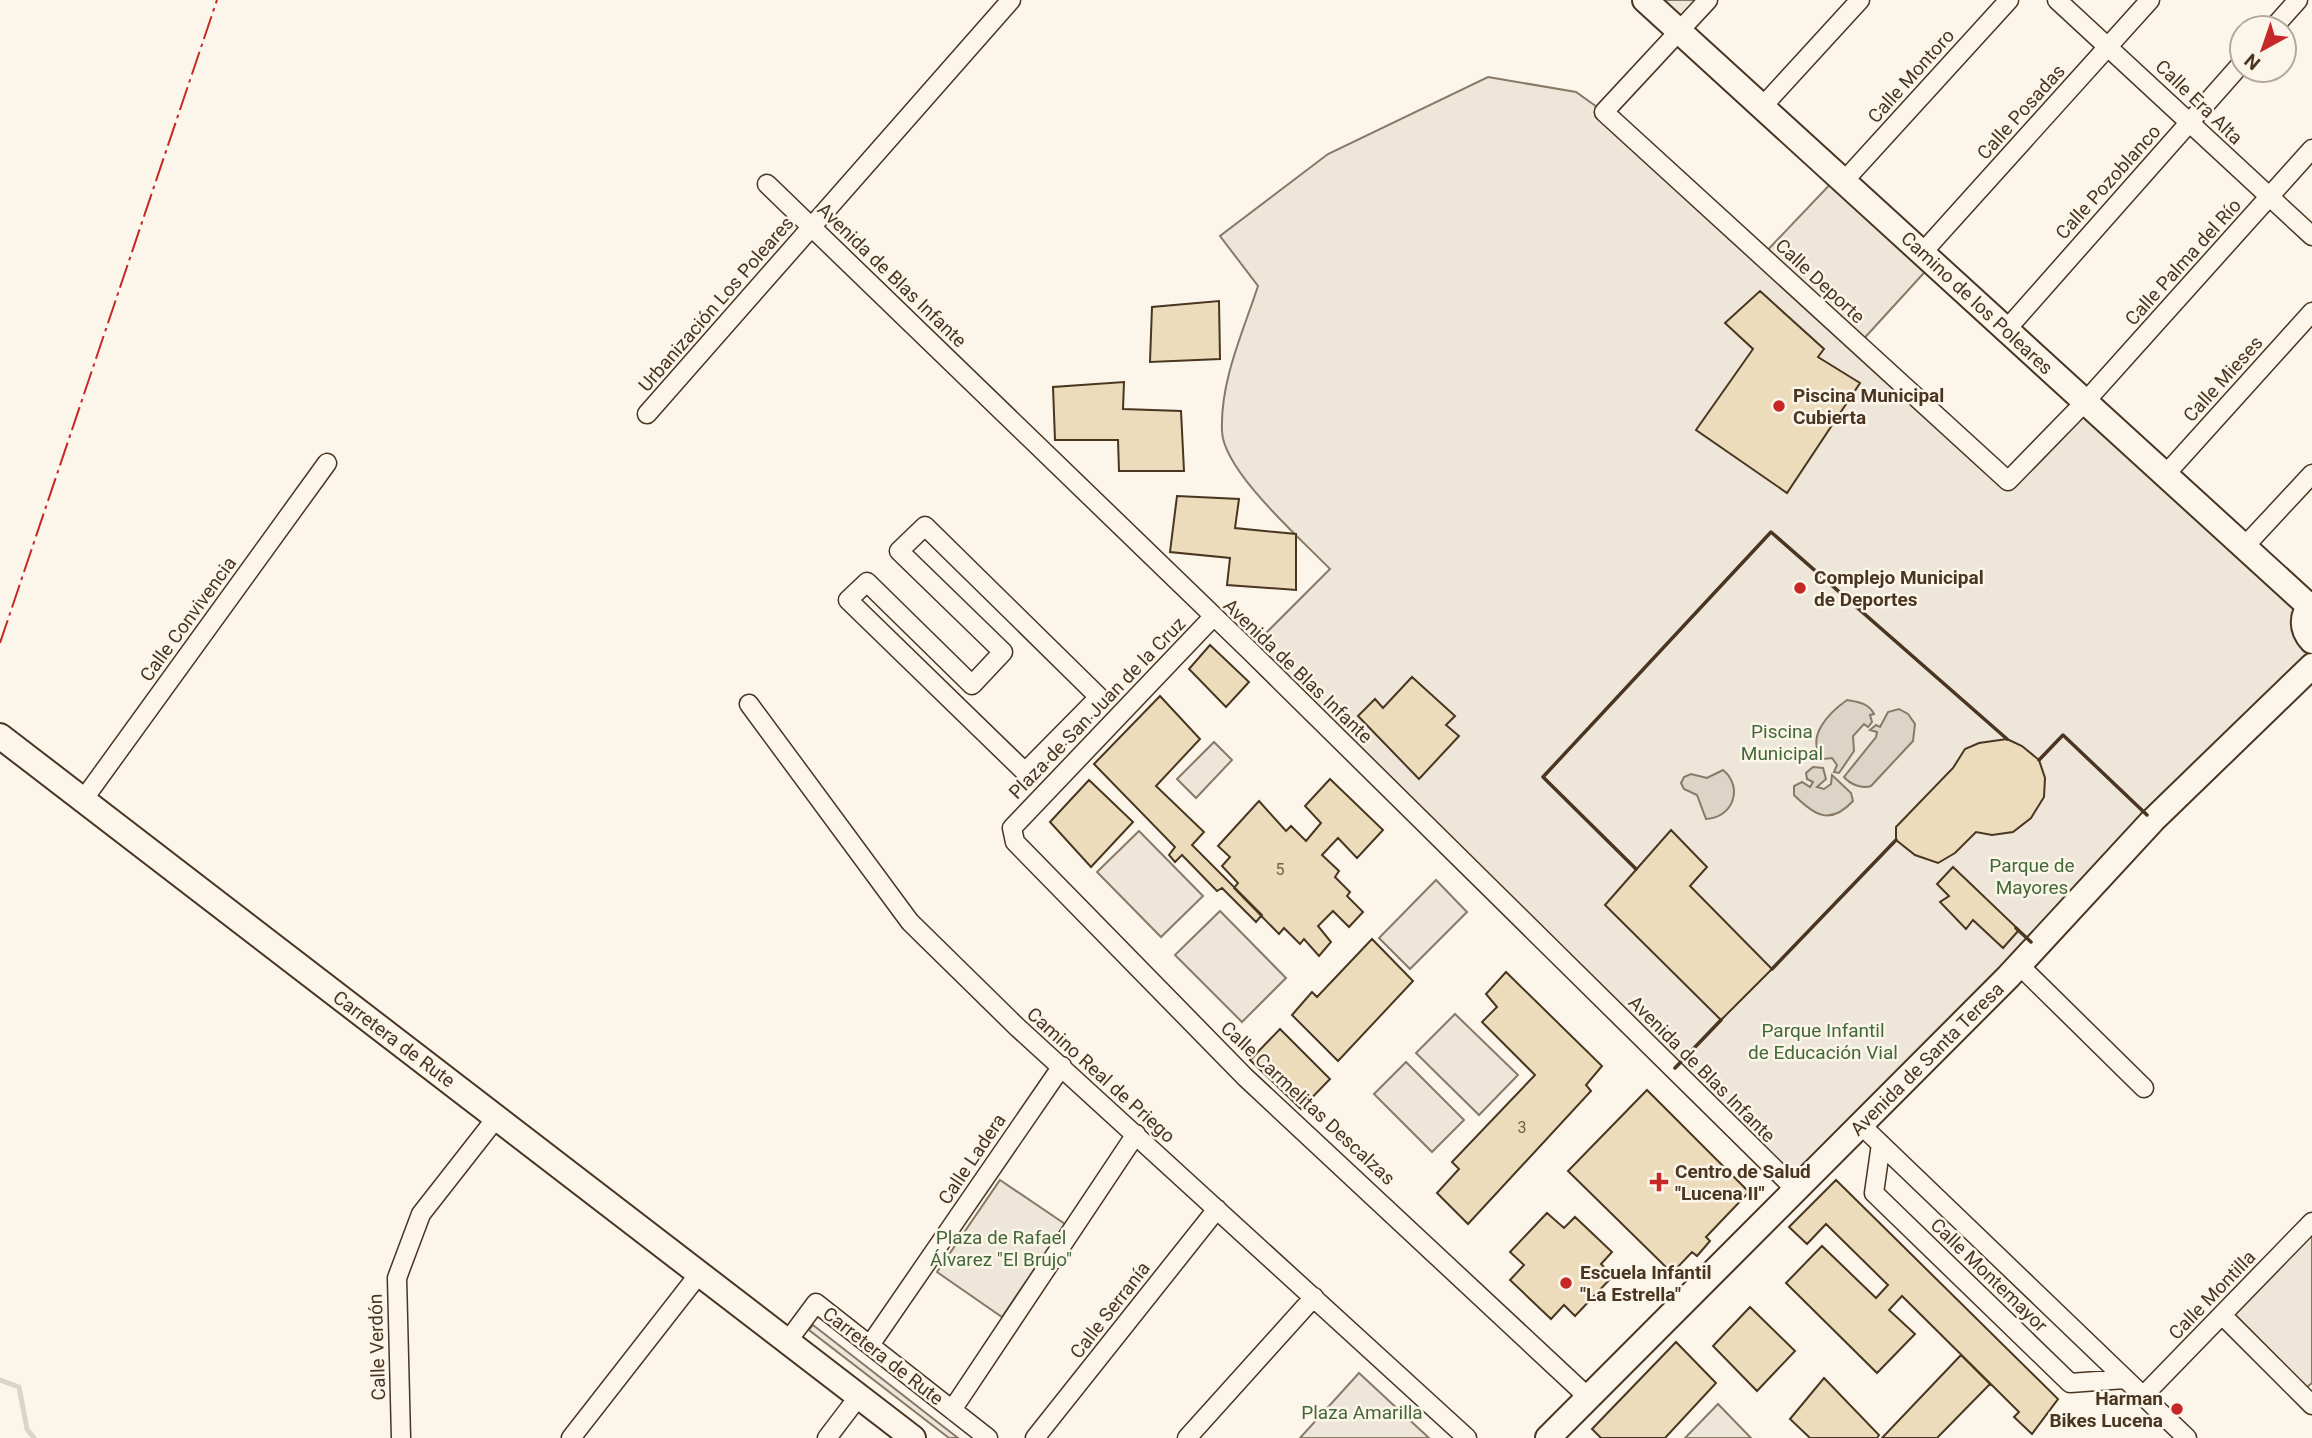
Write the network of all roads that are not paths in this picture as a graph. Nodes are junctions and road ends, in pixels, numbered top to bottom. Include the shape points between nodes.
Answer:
1 (1011, 0) edge
2 (1645, 0) edge
3 (1708, 0) edge
4 (1860, 0) edge
5 (2009, 0) edge
6 (2057, 0) edge
7 (2150, 0) edge
8 (2298, 0) edge
9 (2286, 14) edge
10 (1679, 29) junction
11 (2109, 46) junction
12 (2228, 79) edge
13 (1762, 107) junction
14 (2190, 121) junction
15 (2312, 149) edge
16 (1844, 181) junction
17 (767, 184) dead end
18 (2269, 197) junction
19 (812, 227) junction
20 (2312, 236) edge
21 (1922, 253) junction
22 (2312, 312) edge
23 (2006, 330) junction
24 (2085, 402) junction
25 (647, 414) dead end
26 (327, 463) dead end
27 (2312, 474) edge
28 (2165, 475) junction
29 (2244, 547) junction
30 (2311, 605) edge
31 (1213, 617) junction
32 (2312, 641) edge
33 (2308, 671) edge
34 (749, 704) dead end
35 (0, 736) edge
36 (1025, 772) joint
37 (83, 800) junction
38 (1012, 828) joint
39 (2019, 965) junction
40 (1062, 1066) junction
41 (2144, 1088) dead end
42 (497, 1117) junction
43 (1862, 1126) junction
44 (1136, 1134) junction
45 (1881, 1144) junction
46 (1797, 1191) junction
47 (1217, 1209) junction
48 (2312, 1222) edge
49 (699, 1274) junction
50 (1314, 1297) junction
51 (2221, 1315) junction
52 (787, 1342) junction
53 (870, 1345) junction
54 (2125, 1378) junction
55 (2308, 1394) edge
56 (859, 1396) junction
57 (2143, 1396) junction
58 (1589, 1398) junction
59 (952, 1410) junction
60 (401, 1438) edge
61 (570, 1438) edge
62 (827, 1438) edge
63 (914, 1438) edge
64 (988, 1438) edge
65 (1035, 1438) edge
66 (1187, 1438) edge
67 (1467, 1438) edge
68 (1548, 1438) edge
69 (2187, 1438) edge

1 - 19 street, Urbanización Los Poleares
2 - 10 street, Camino de los Poleares
3 - 10 street
4 - 13 street
5 - 16 street, Calle Montoro
6 - 11 street, Calle Era Alta
7 - 11 street, Calle Posadas
8 - 9 street
10 - 13 street, Camino de los Poleares
10 - 24 street, Calle Deporte via 1604,112 2008,481
11 - 14 street, Calle Era Alta
11 - 21 street, Calle Posadas
12 - 14 street, Calle Pozoblanco
13 - 16 street, Camino de los Poleares
14 - 18 street, Calle Era Alta
14 - 23 street, Calle Pozoblanco
15 - 18 street, Calle Palma del Río
16 - 21 street, Camino de los Poleares
17 - 19 street, Avenida de Blas Infante
18 - 20 street, Calle Era Alta
18 - 24 street, Calle Palma del Río
19 - 25 street, Urbanización Los Poleares
19 - 31 street, Avenida de Blas Infante
21 - 23 street, Camino de los Poleares
22 - 28 street, Calle Mieses
23 - 24 street, Camino de los Poleares
24 - 28 street, Camino de los Poleares
26 - 37 street, Calle Convivencia
27 - 29 street
28 - 29 street, Camino de los Poleares
29 - 30 street, Camino de los Poleares
30 - 32 street via 2304,623
31 - 38 street, Plaza de San Juan de la Cruz
31 - 46 street, Avenida de Blas Infante
32 - 33 street, Avenida de Santa Teresa
33 - 39 street, Avenida de Santa Teresa via 2152,820
34 - 40 street, Camino Real de Priego via 910,922
35 - 37 street, Carretera de Rute
36 - 36 street, Plaza de San Juan de la Cruz via 848,600 867,582 972,685 1003,652 899,551 925,526 1099,697
37 - 42 street, Carretera de Rute
38 - 58 street, Calle Carmelitas Descalzas via 1015,842 1245,1077
39 - 41 street
39 - 43 street, Avenida de Santa Teresa
40 - 44 street, Camino Real de Priego
40 - 53 street, Calle Ladera
42 - 49 street, Carretera de Rute
42 - 60 street, Calle Verdón via 421,1214 397,1278
43 - 45 street, Calle Montemayor
43 - 46 street, Avenida de Santa Teresa
44 - 47 street, Camino Real de Priego
44 - 59 street
45 - 54 street, Calle Montemayor
45 - 54 street, Calle Montemayor via 1874,1193 2070,1382
46 - 58 street, Avenida de Santa Teresa
47 - 50 street, Camino Real de Priego
47 - 65 street, Calle Serranía
48 - 51 street, Calle Montilla
49 - 52 street, Carretera de Rute
49 - 61 street
50 - 66 street
50 - 67 street, Camino Real de Priego
51 - 55 street
51 - 57 street, Calle Montilla
52 - 53 street, Carretera de Rute via 816,1303
52 - 56 street, Carretera de Rute
53 - 59 street, Carretera de Rute
54 - 57 street, Calle Montemayor
56 - 62 street
56 - 63 street, Carretera de Rute
57 - 69 street, Calle Montemayor
58 - 68 street, Avenida de Santa Teresa
59 - 64 street, Carretera de Rute

